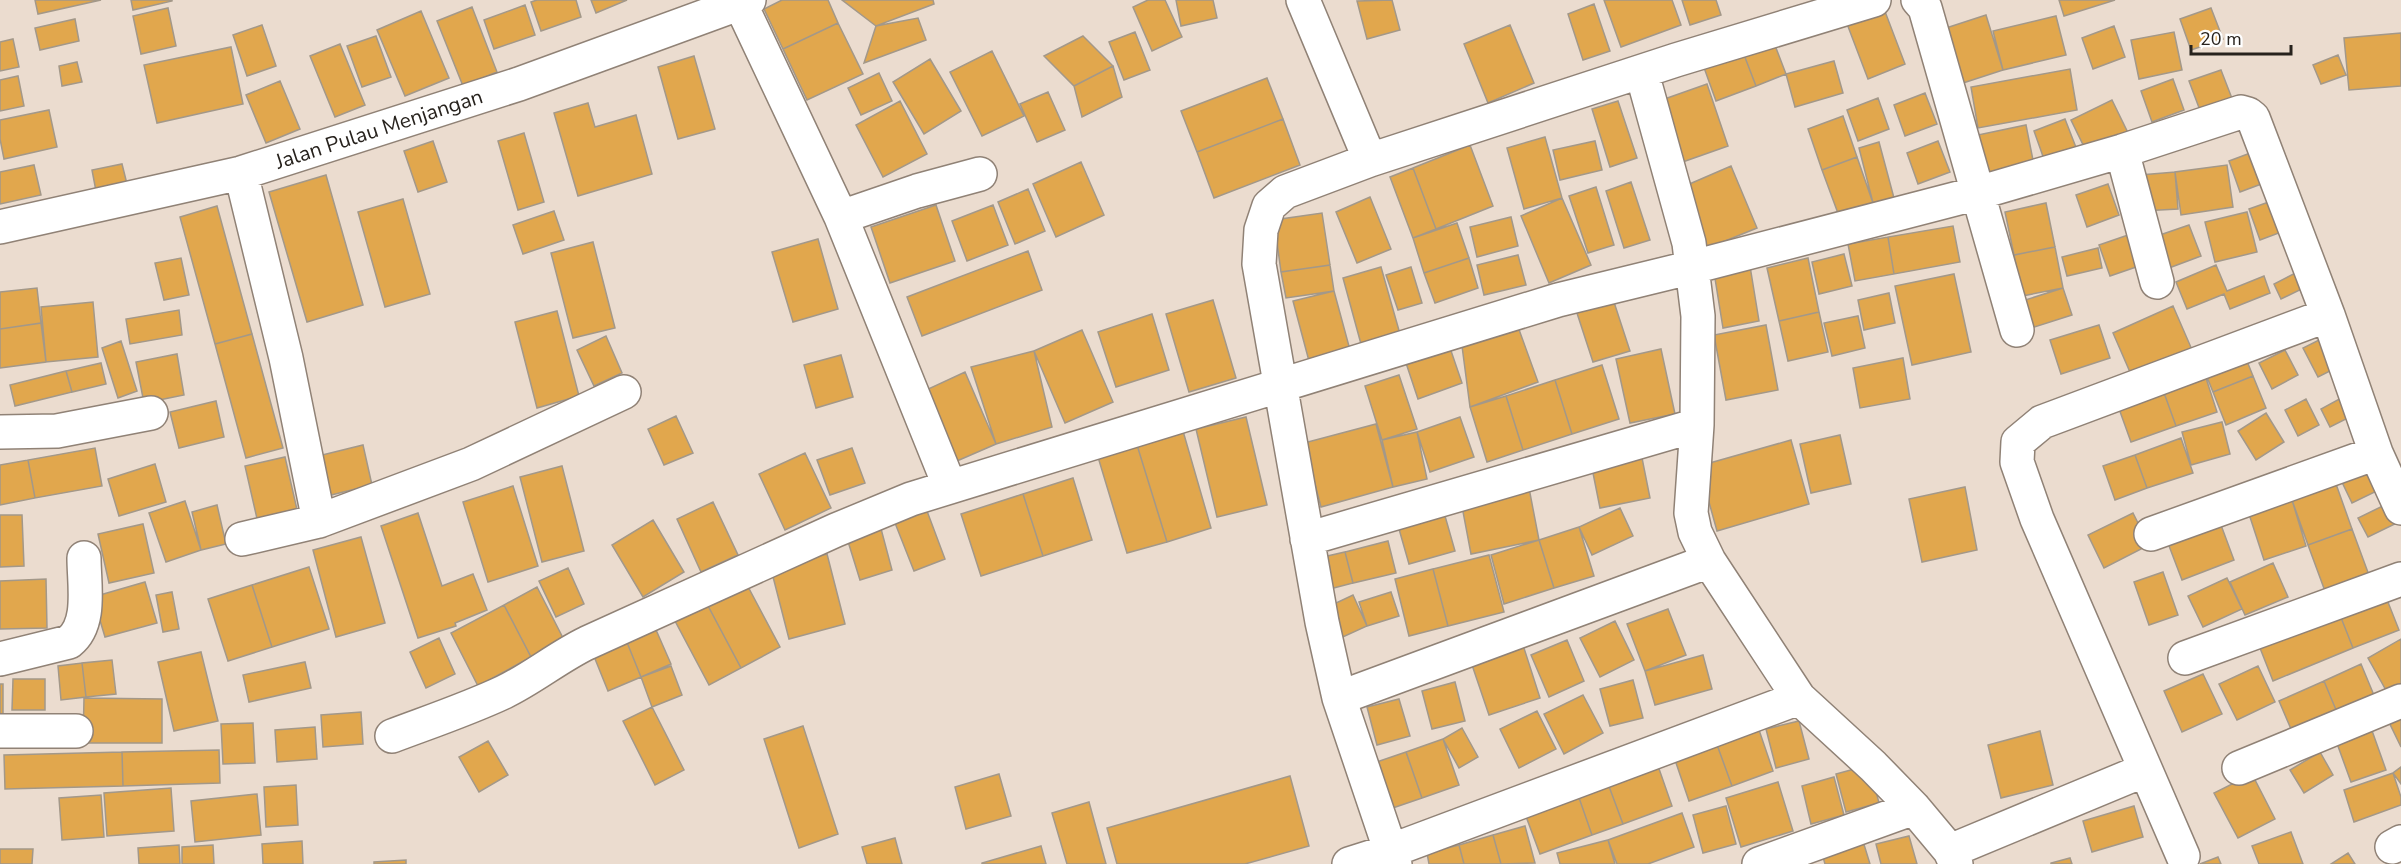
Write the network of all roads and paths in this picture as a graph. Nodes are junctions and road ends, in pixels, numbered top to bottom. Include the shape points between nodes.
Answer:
1 (1303, 0) edge
2 (1874, 0) edge
3 (1918, 0) edge
4 (744, 2) edge
5 (1642, 73) junction
6 (2122, 151) junction
7 (1370, 160) junction
8 (241, 173) junction
9 (980, 174) dead end
10 (1978, 193) junction
11 (842, 217) junction
12 (0, 227) edge
13 (1693, 267) junction
14 (2157, 282) dead end
15 (2328, 315) junction
16 (2017, 330) dead end
17 (1280, 384) junction
18 (624, 393) dead end
19 (151, 413) dead end
20 (1697, 425) junction
21 (0, 432) edge
22 (2376, 453) junction
23 (950, 487) junction
24 (2401, 508) edge
25 (319, 521) junction
26 (2151, 534) dead end
27 (242, 539) dead end
28 (1307, 539) junction
29 (84, 558) dead end
30 (1709, 561) junction
31 (2401, 579) edge
32 (2185, 658) dead end
33 (0, 659) edge
34 (1339, 698) junction
35 (1799, 698) junction
36 (2401, 701) edge
37 (0, 731) edge
38 (76, 731) dead end
39 (392, 736) dead end
40 (2239, 768) dead end
41 (2145, 770) junction
42 (1914, 808) junction
43 (2183, 856) dead end
44 (1393, 857) edge
45 (1953, 857) edge
46 (1349, 864) edge
47 (1759, 864) edge

1 - 7 street
2 - 5 street
3 - 10 street via 1925,8
4 - 8 street, Jalan Pulau Menjangan via 519,84
4 - 11 street
5 - 7 street
5 - 13 street
6 - 10 street
6 - 14 street
6 - 15 street via 2231,114 2248,114 2253,118
7 - 17 street via 1285,192 1269,206 1261,230 1259,264
8 - 12 street, Jalan Pulau Menjangan
8 - 25 street via 286,358
9 - 11 street
10 - 13 street
10 - 16 street
11 - 23 street
13 - 17 street via 1558,300
13 - 20 street via 1698,316
15 - 22 street
15 - 41 street via 2042,422 2018,442 2017,462 2037,519
17 - 23 street
17 - 28 street
18 - 25 street via 471,464
19 - 21 street via 57,431
20 - 28 street
20 - 30 street via 1691,513
22 - 24 street
22 - 26 street
23 - 39 street via 836,530 576,648 503,693
25 - 27 street
28 - 34 street
29 - 33 street via 83,623 77,636 69,642
30 - 34 street
30 - 35 street
31 - 32 street
34 - 44 street
35 - 42 street
35 - 44 street
36 - 40 street
37 - 38 street
41 - 43 street
41 - 45 street
42 - 45 street
42 - 47 street
44 - 46 street

